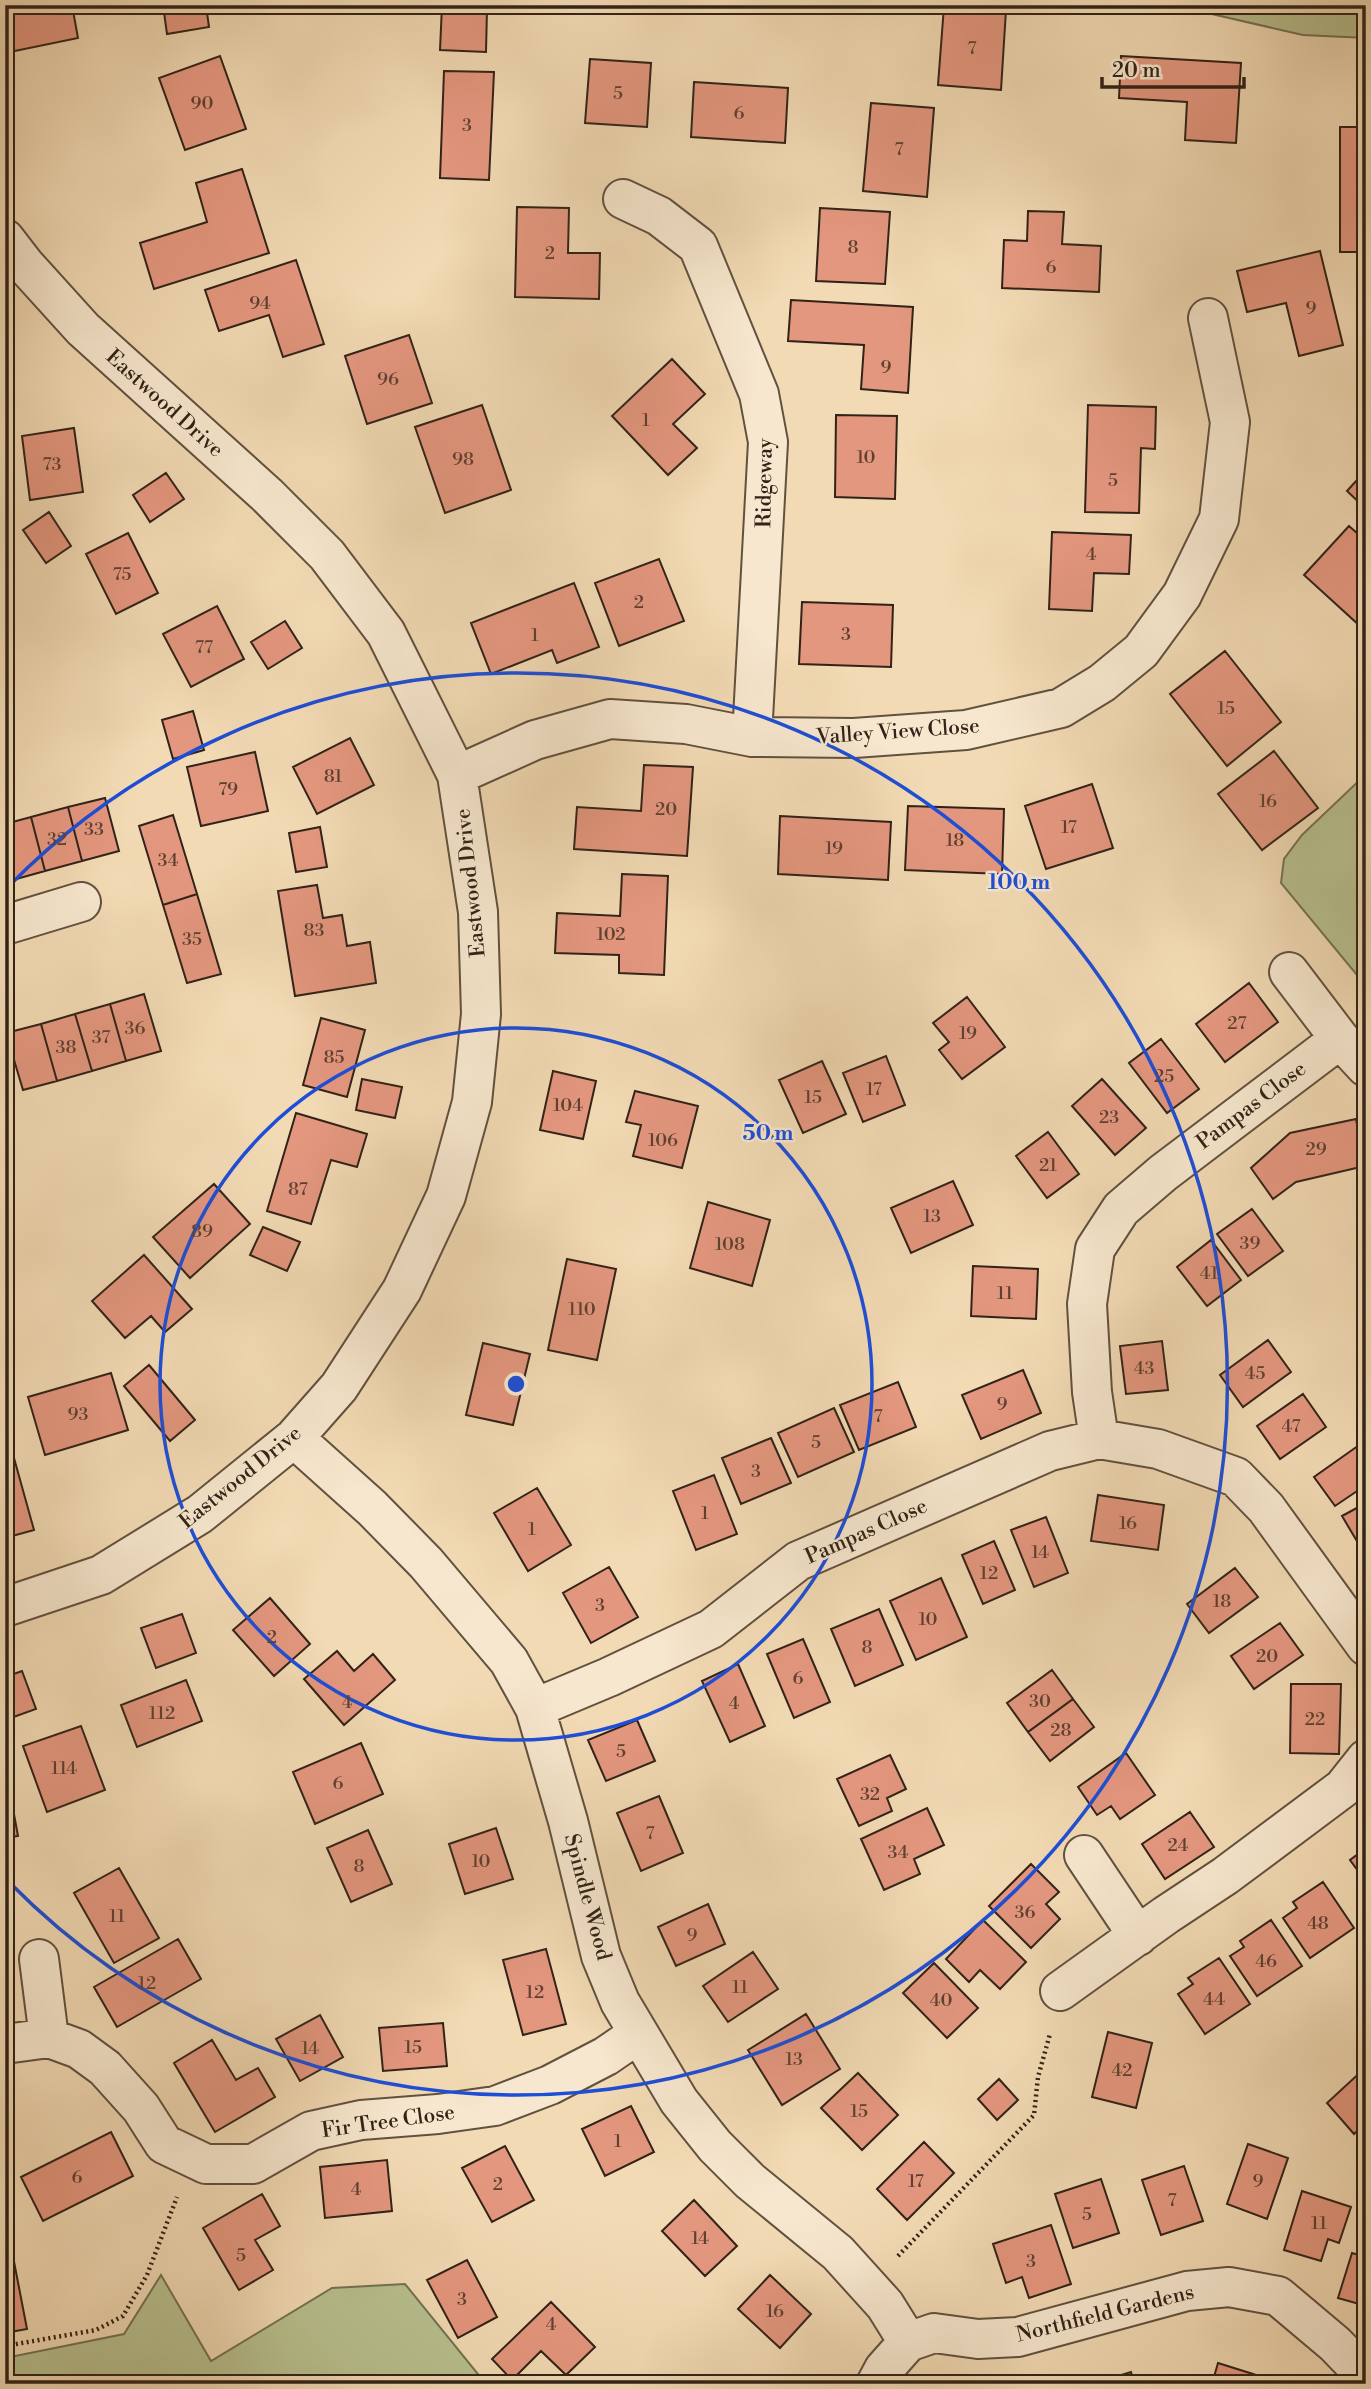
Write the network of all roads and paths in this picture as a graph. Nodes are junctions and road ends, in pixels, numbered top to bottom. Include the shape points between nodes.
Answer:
1 (623, 199) dead end
2 (5, 239) edge
3 (1208, 318) dead end
4 (752, 737) junction
5 (457, 775) junction
6 (81, 902) dead end
7 (5, 925) edge
8 (1289, 972) dead end
9 (1340, 1039) junction
10 (1366, 1067) edge
11 (294, 1438) junction
12 (1099, 1439) junction
13 (5, 1607) edge
14 (1366, 1646) edge
15 (535, 1707) junction
16 (1366, 1759) edge
17 (1084, 1855) dead end
18 (1138, 1936) junction
19 (39, 1959) dead end
20 (1060, 1991) joint
21 (638, 2034) junction
22 (49, 2038) junction
23 (5, 2044) edge
24 (192, 2157) junction
25 (869, 2287) junction
26 (908, 2342) junction
27 (5, 2346) edge
28 (1366, 2376) edge
29 (876, 2384) edge

1 - 4 street, Ridgeway via 659,216 698,246 759,394 768,442
2 - 5 street, Eastwood Drive via 83,329 327,555 386,633
3 - 4 street, Valley View Close via 1230,422 1219,519 1182,595 1141,651 1062,708 966,730 854,738
4 - 5 street, Valley View Close via 686,724 610,719 535,740
5 - 11 street, Eastwood Drive via 478,912 481,1014 472,1102 446,1196 402,1290 339,1387
6 - 7 street
8 - 9 street
9 - 10 street
9 - 12 street, Pampas Close via 1163,1173 1121,1209 1095,1249 1087,1304
11 - 13 street, Eastwood Drive via 200,1514 101,1575
11 - 15 street, Spindle Wood via 426,1563 509,1661
12 - 14 street, Pampas Close via 1158,1449 1236,1477 1266,1508
12 - 15 street, Pampas Close via 1050,1451 798,1561 711,1629
15 - 21 street, Spindle Wood via 601,1956
16 - 18 street via 1343,1788
17 - 18 street
18 - 20 street
19 - 22 street
20 - 25 path via 1071,2010 1048,2036 1034,2115
21 - 24 street, Fir Tree Close via 550,2085 495,2106 361,2120 311,2131 253,2164 206,2164
21 - 25 street, Spindle Wood via 679,2101 715,2146 838,2253
22 - 23 street
22 - 24 street, Fir Tree Close via 79,2049 105,2068 141,2108 164,2144
24 - 27 path via 147,2274 123,2316 96,2330
25 - 26 street, Spindle Wood
26 - 28 street, Northfield Gardens via 934,2333 978,2339 1018,2337 1187,2291 1229,2287 1278,2296
26 - 29 street

